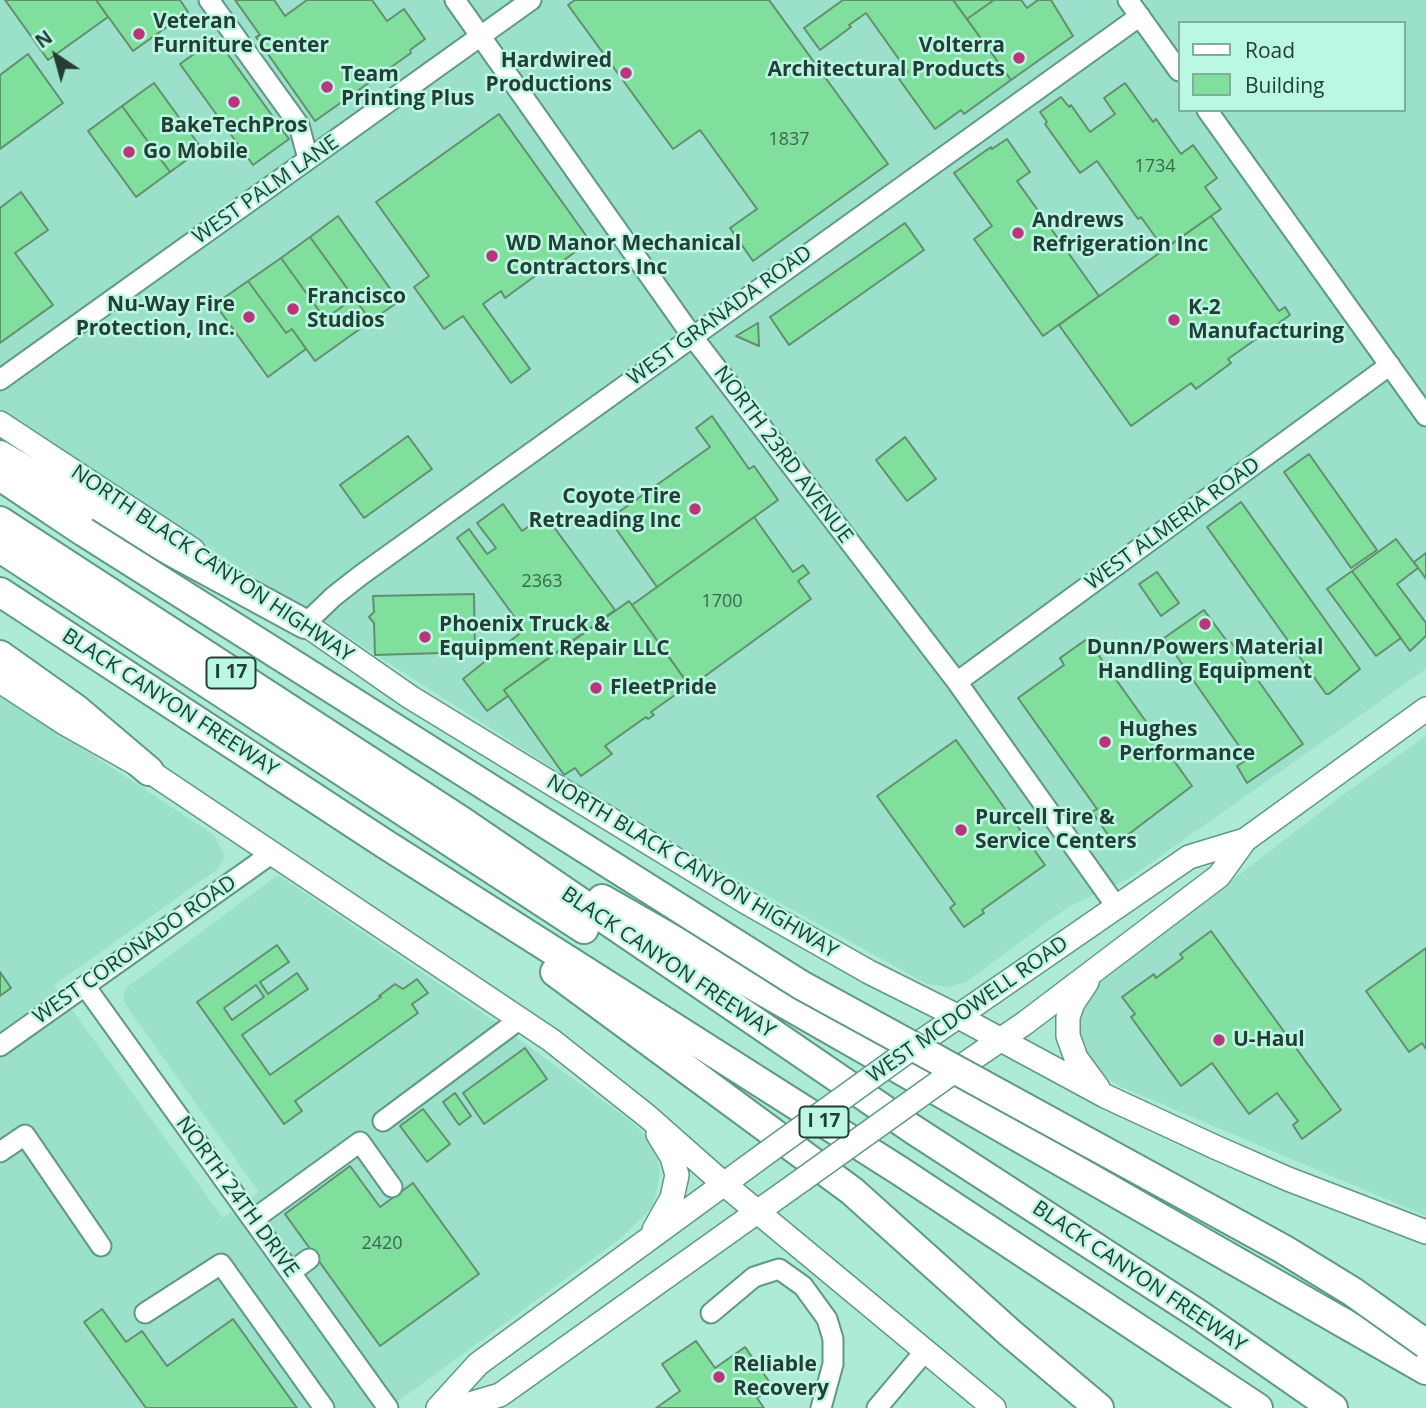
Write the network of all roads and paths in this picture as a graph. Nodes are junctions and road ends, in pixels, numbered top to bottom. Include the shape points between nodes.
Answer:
1 (209, 0) edge
2 (455, 0) edge
3 (531, 0) edge
4 (1134, 8) edge
5 (482, 36) junction
6 (1178, 70) edge
7 (1208, 112) edge
8 (308, 159) junction
9 (692, 336) junction
10 (1390, 365) junction
11 (0, 380) edge
12 (1426, 416) edge
13 (0, 423) edge
14 (0, 455) edge
15 (0, 475) edge
16 (0, 521) edge
17 (0, 548) edge
18 (0, 592) edge
19 (305, 624) junction
20 (0, 655) edge
21 (0, 681) edge
22 (957, 682) junction
23 (1426, 709) edge
24 (149, 771) junction
25 (463, 822) junction
26 (1245, 840) junction
27 (385, 844) junction
28 (271, 854) junction
29 (1116, 906) junction
30 (1097, 969) junction
31 (85, 986) junction
32 (957, 1016) junction
33 (520, 1019) junction
34 (1001, 1040) junction
35 (0, 1046) edge
36 (1105, 1096) junction
37 (647, 1116) junction
38 (383, 1121) dead end
39 (0, 1152) edge
40 (724, 1184) junction
41 (391, 1187) dead end
42 (757, 1212) junction
43 (254, 1219) junction
44 (1426, 1232) edge
45 (649, 1238) junction
46 (101, 1246) dead end
47 (309, 1259) dead end
48 (291, 1272) junction
49 (145, 1313) dead end
50 (711, 1313) dead end
51 (1010, 1333) junction
52 (1231, 1338) junction
53 (1426, 1344) edge
54 (926, 1350) junction
55 (1426, 1370) edge
56 (324, 1408) edge
57 (388, 1408) edge
58 (438, 1408) edge
59 (456, 1408) edge
60 (821, 1408) edge
61 (877, 1408) edge
62 (994, 1408) edge
63 (1077, 1408) edge
64 (1099, 1408) edge
65 (1258, 1408) edge
66 (1333, 1408) edge

1 - 8 street via 299,125
2 - 5 street, NORTH 23RD AVENUE
3 - 5 street, WEST PALM LANE
4 - 6 street
4 - 9 street, WEST GRANADA ROAD
5 - 8 street, WEST PALM LANE
5 - 9 street, NORTH 23RD AVENUE
7 - 10 street
8 - 11 street, WEST PALM LANE
9 - 19 street, WEST GRANADA ROAD via 361,575
9 - 22 street, NORTH 23RD AVENUE
10 - 12 street
10 - 22 street, WEST ALMERIA ROAD
13 - 19 main road, NORTH BLACK CANYON HIGHWAY
14 - 19 highway
15 - 53 highway, bridge via 801,985 1283,1249
16 - 25 highway, BLACK CANYON FREEWAY / I 17
17 - 52 highway via 1163,1308 1211,1338
18 - 27 highway, BLACK CANYON FREEWAY / I 17
19 - 32 main road, NORTH BLACK CANYON HIGHWAY via 411,697 744,901
20 - 24 highway via 76,709
21 - 24 main road
22 - 29 street, NORTH 23RD AVENUE
23 - 26 main road, WEST MCDOWELL ROAD
24 - 28 main road
25 - 52 highway, BLACK CANYON FREEWAY / I 17 via 914,1130
25 - 55 highway
26 - 29 main road, WEST MCDOWELL ROAD via 1189,856
26 - 30 main road, WEST MCDOWELL ROAD via 1219,876
27 - 51 highway via 852,1191
27 - 65 highway, BLACK CANYON FREEWAY / I 17 via 888,1164
28 - 31 street, WEST CORONADO ROAD
28 - 33 main road
29 - 32 main road, WEST MCDOWELL ROAD
30 - 34 main road, WEST MCDOWELL ROAD
30 - 36 main road via 1073,1003 1067,1027 1076,1058
31 - 35 street, WEST CORONADO ROAD
31 - 43 street, NORTH 24TH DRIVE
32 - 34 main road, NORTH BLACK CANYON HIGHWAY
32 - 40 main road, WEST MCDOWELL ROAD, bridge
33 - 37 main road
33 - 38 street
34 - 36 main road, NORTH BLACK CANYON HIGHWAY
34 - 42 main road, WEST MCDOWELL ROAD, bridge
36 - 44 main road, NORTH BLACK CANYON HIGHWAY via 1288,1179
37 - 40 main road
37 - 45 main road via 672,1157 677,1175 672,1198
39 - 46 street via 25,1135
40 - 42 main road
40 - 45 main road, WEST MCDOWELL ROAD
41 - 43 street via 360,1142
42 - 54 main road
42 - 59 main road, WEST MCDOWELL ROAD via 500,1395
43 - 48 street, NORTH 24TH DRIVE
45 - 58 main road, WEST MCDOWELL ROAD via 478,1364
47 - 48 street
48 - 57 street, NORTH 24TH DRIVE
49 - 56 street via 221,1264
50 - 60 street via 754,1277 779,1269 803,1286 827,1319 833,1339 833,1364
51 - 63 highway
51 - 64 highway
52 - 66 highway, BLACK CANYON FREEWAY / I 17
54 - 61 street
54 - 62 main road

